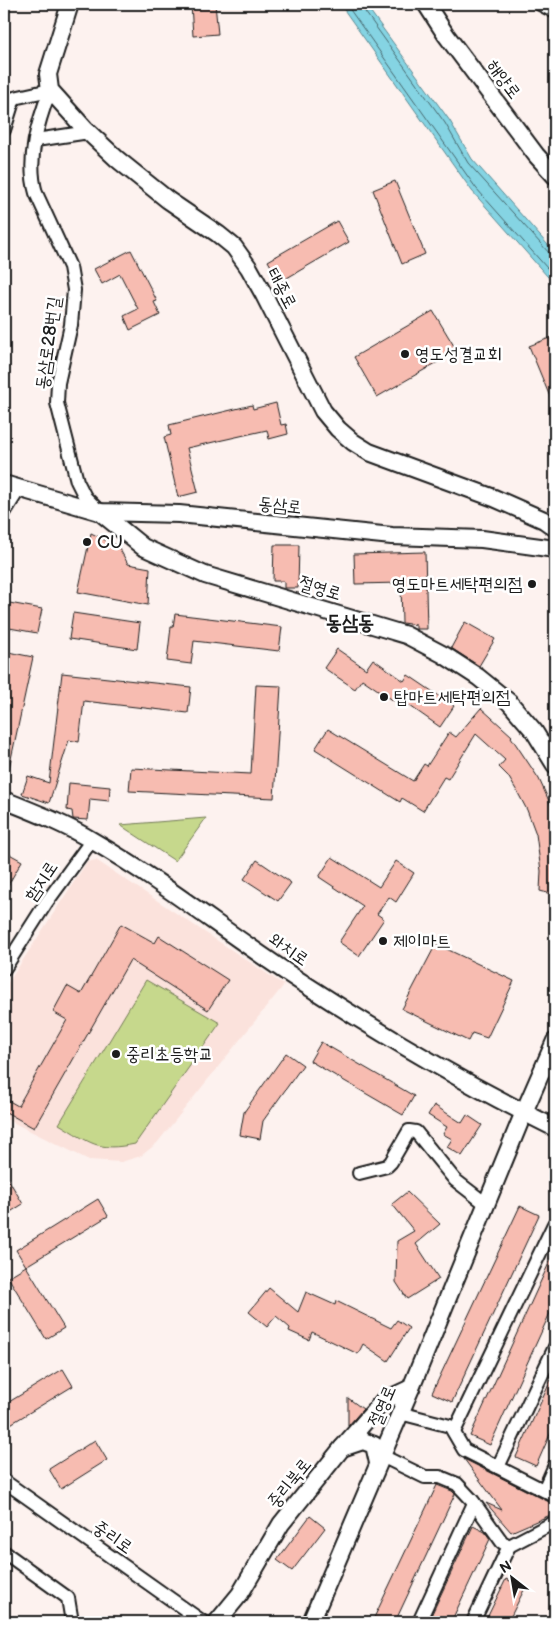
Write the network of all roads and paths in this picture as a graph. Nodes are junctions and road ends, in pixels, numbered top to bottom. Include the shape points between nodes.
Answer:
1 (70, 4) edge
2 (426, 4) edge
3 (540, 4) edge
4 (555, 12) edge
5 (50, 90) junction
6 (4, 130) edge
7 (89, 132) junction
8 (36, 140) junction
9 (555, 176) edge
10 (12, 486) edge
11 (4, 512) edge
12 (100, 512) junction
13 (555, 528) edge
14 (555, 549) edge
15 (555, 765) edge
16 (4, 800) edge
17 (92, 840) junction
18 (4, 969) edge
19 (555, 1041) edge
20 (524, 1112) junction
21 (555, 1128) edge
22 (359, 1173) dead end
23 (486, 1204) junction
24 (554, 1224) dead end
25 (555, 1347) edge
26 (411, 1388) junction
27 (400, 1413) junction
28 (454, 1432) junction
29 (342, 1448) junction
30 (380, 1460) junction
31 (555, 1466) edge
32 (498, 1467) junction
33 (4, 1481) edge
34 (549, 1493) edge
35 (474, 1503) junction
36 (555, 1522) edge
37 (509, 1546) junction
38 (4, 1552) edge
39 (72, 1622) edge
40 (203, 1622) edge
41 (217, 1622) edge
42 (311, 1622) edge
43 (419, 1622) edge
44 (473, 1622) edge

1 - 5 main road via 48,74
2 - 9 main road, 해양로 via 446,35
3 - 4 street
5 - 6 street via 14,98
5 - 7 main road, 태종로
5 - 8 street, 동삼로28번길 via 40,116
7 - 8 street
7 - 13 main road, 태종로 via 116,159 234,247 263,293 323,411 338,430 369,452 494,498
8 - 12 street, 동삼로28번길 via 31,162 32,180 70,267 74,290 57,402 77,482 85,497
10 - 11 street
10 - 12 main road, 동삼로
12 - 14 main road, 동삼로 via 180,514 392,536 490,540
12 - 15 main road, 절영로 via 143,548 205,575 406,635 444,655 509,702 534,731
16 - 17 main road, 와치로
17 - 18 street, 함지로
17 - 20 main road, 와치로 via 305,985 419,1054
19 - 20 main road, 절영로
20 - 21 main road, 와치로
20 - 23 main road, 절영로
22 - 23 street via 387,1166 409,1131 416,1132 455,1180
23 - 26 main road, 절영로
24 - 28 street
25 - 32 street
26 - 27 main road, 절영로
26 - 29 main road, 중리북로 via 383,1401
27 - 28 street via 450,1426
27 - 30 main road, 절영로
28 - 32 street via 464,1450
29 - 30 main road via 363,1441 374,1445
29 - 41 main road, 중리북로 via 281,1524 240,1594
30 - 35 street via 425,1477 440,1477 457,1484
30 - 42 main road, 절영로
31 - 34 street
32 - 34 street
33 - 40 street, 중리로
35 - 37 street via 502,1542
35 - 43 street
36 - 37 street
37 - 44 street
38 - 39 street via 68,1598

